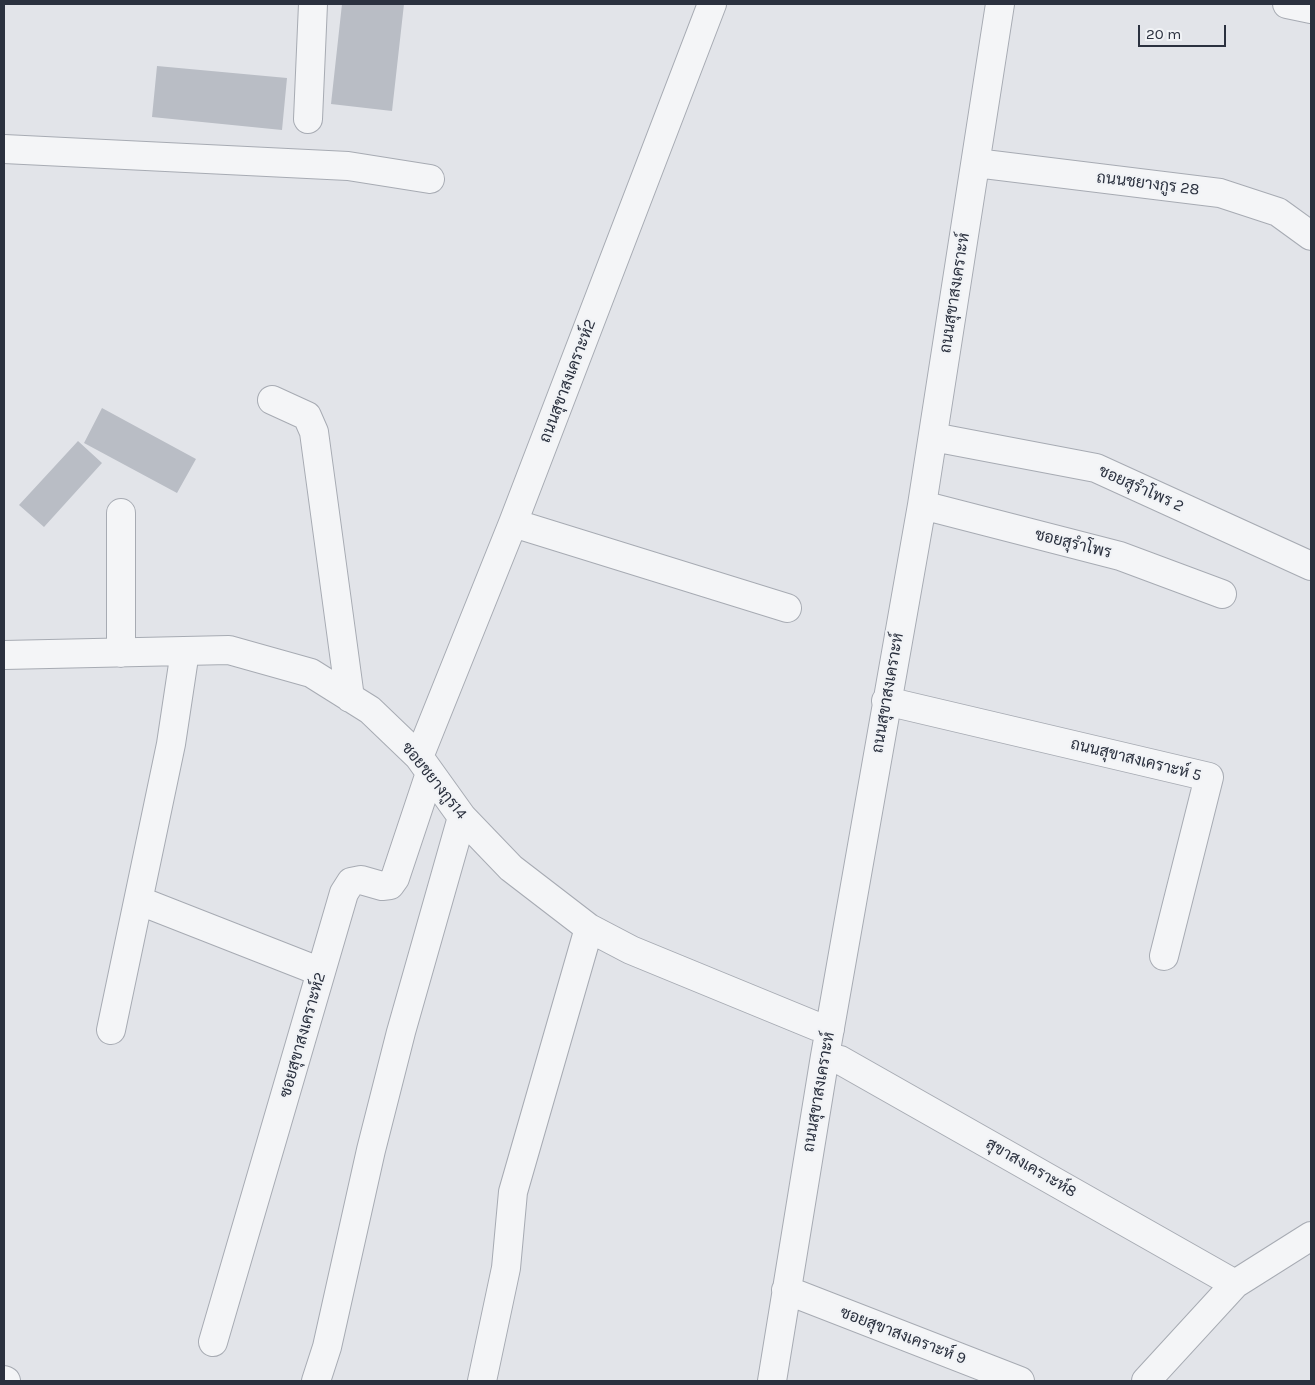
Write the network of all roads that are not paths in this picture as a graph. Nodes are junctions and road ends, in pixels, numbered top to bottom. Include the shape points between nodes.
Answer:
1 (313, 4) edge
2 (712, 4) edge
3 (1000, 4) edge
4 (1288, 4) edge
5 (1311, 9) edge
6 (308, 120) dead end
7 (4, 149) edge
8 (976, 163) junction
9 (430, 179) dead end
10 (1311, 236) edge
11 (272, 400) dead end
12 (932, 437) junction
13 (922, 505) junction
14 (121, 513) dead end
15 (513, 522) junction
16 (1311, 566) edge
17 (1222, 594) dead end
18 (787, 608) dead end
19 (185, 651) junction
20 (121, 652) junction
21 (4, 656) edge
22 (350, 698) junction
23 (886, 701) junction
24 (425, 765) junction
25 (462, 817) junction
26 (140, 901) junction
27 (590, 928) junction
28 (1164, 956) dead end
29 (322, 972) junction
30 (830, 1029) junction
31 (111, 1030) dead end
32 (825, 1056) junction
33 (1308, 1244) edge
34 (1235, 1284) junction
35 (786, 1290) junction
36 (213, 1342) dead end
37 (316, 1381) edge
38 (482, 1381) edge
39 (772, 1381) edge
40 (1020, 1381) edge
41 (1146, 1381) edge

1 - 6 street
2 - 15 street, ถนนสุขาสงเคราะห์2
3 - 8 street, ถนนสุขาสงเคราะห์
4 - 5 street
7 - 9 street via 348,166
8 - 10 street, ถนนชยางกูร 28 via 1220,193 1278,212
8 - 12 street, ถนนสุขาสงเคราะห์
11 - 22 street via 307,416 314,432
12 - 13 street, ถนนสุขาสงเคราะห์
12 - 16 street, ชอยสุรำโพร 2 via 1096,468
13 - 17 street, ชอยสุรำโพร via 1120,556
13 - 23 street, ถนนสุขาสงเคราะห์
14 - 20 street
15 - 18 street
15 - 24 street, ถนนสุขาสงเคราะห์2
19 - 20 street, ซอยชยางกูร14
19 - 22 street, ซอยชยางกูร14 via 229,650 311,673
19 - 26 street via 172,744
20 - 21 street, ซอยชยางกูร14
22 - 24 street, ซอยชยางกูร14 via 370,710
23 - 28 street, ถนนสุขาสงเคราะห์ 5 via 1209,777
23 - 30 street, ถนนสุขาสงเคราะห์
24 - 25 street, ซอยชยางกูร14
24 - 29 street, ซอยสุขาสงเคราะห์2 via 395,878 390,885 382,886 362,880 351,882 344,893
25 - 27 street, ซอยชยางกูร14 via 512,868
25 - 37 street via 401,1032 327,1347
26 - 29 street
26 - 31 street
27 - 30 street, ซอยชยางกูร14 via 631,950
27 - 38 street via 513,1192 506,1268
29 - 36 street, ซอยสุขาสงเคราะห์2
30 - 32 street, ถนนสุขาสงเคราะห์
32 - 34 street, สุขาสงเคราะห์8 via 840,1060
32 - 35 street, ถนนสุขาสงเคราะห์
33 - 34 street
34 - 41 street
35 - 39 street, ถนนสุขาสงเคราะห์
35 - 40 street, ซอยสุขาสงเคราะห์ 9

